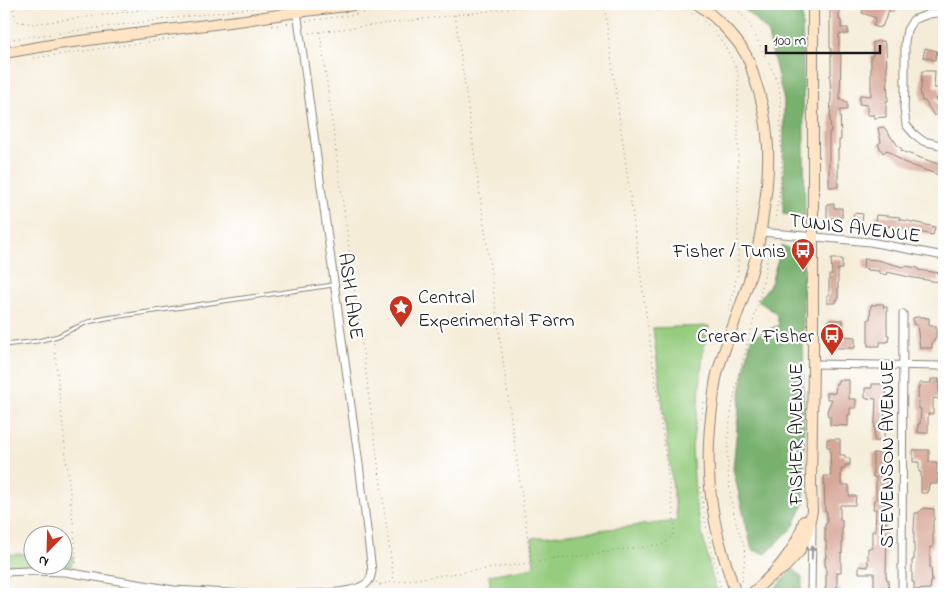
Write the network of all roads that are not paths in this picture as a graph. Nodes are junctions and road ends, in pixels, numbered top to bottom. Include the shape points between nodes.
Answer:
1 (362, 4) edge
2 (697, 4) edge
3 (813, 4) edge
4 (296, 8) edge
5 (944, 12) edge
6 (4, 53) edge
7 (944, 146) edge
8 (761, 232) junction
9 (813, 236) junction
10 (944, 256) edge
11 (334, 285) junction
12 (903, 314) dead end
13 (4, 345) edge
14 (813, 364) junction
15 (902, 366) junction
16 (944, 366) edge
17 (811, 483) junction
18 (812, 511) junction
19 (4, 572) edge
20 (729, 572) junction
21 (770, 577) junction
22 (247, 594) edge
23 (278, 594) edge
24 (728, 594) edge
25 (736, 594) edge
26 (751, 594) edge
27 (811, 594) edge
28 (902, 594) edge

1 - 4 street
2 - 8 street via 735,39 747,56 759,90 769,147 768,186
3 - 9 street, FISHER AVENUE
4 - 6 street via 245,20
4 - 11 street, ASH LANE
5 - 7 street via 913,20 907,30 904,108 906,125 914,134 924,141
8 - 9 street, TUNIS AVENUE
8 - 20 street via 754,266 719,365 712,401 710,490
9 - 10 street, TUNIS AVENUE via 870,242
9 - 14 street, FISHER AVENUE
11 - 13 lane via 107,318 88,322 58,336
11 - 23 street, ASH LANE via 372,571 370,579 360,587 323,593
12 - 15 street, STEVENSON AVENUE
14 - 15 street
14 - 17 street, FISHER AVENUE
15 - 16 street
15 - 28 street, STEVENSON AVENUE
17 - 18 street, FISHER AVENUE
17 - 21 street via 800,534
18 - 21 street via 799,552
27 -> 18 street, FISHER AVENUE
19 - 22 street via 65,572 174,590
20 - 24 street
20 - 25 street
21 - 26 street

